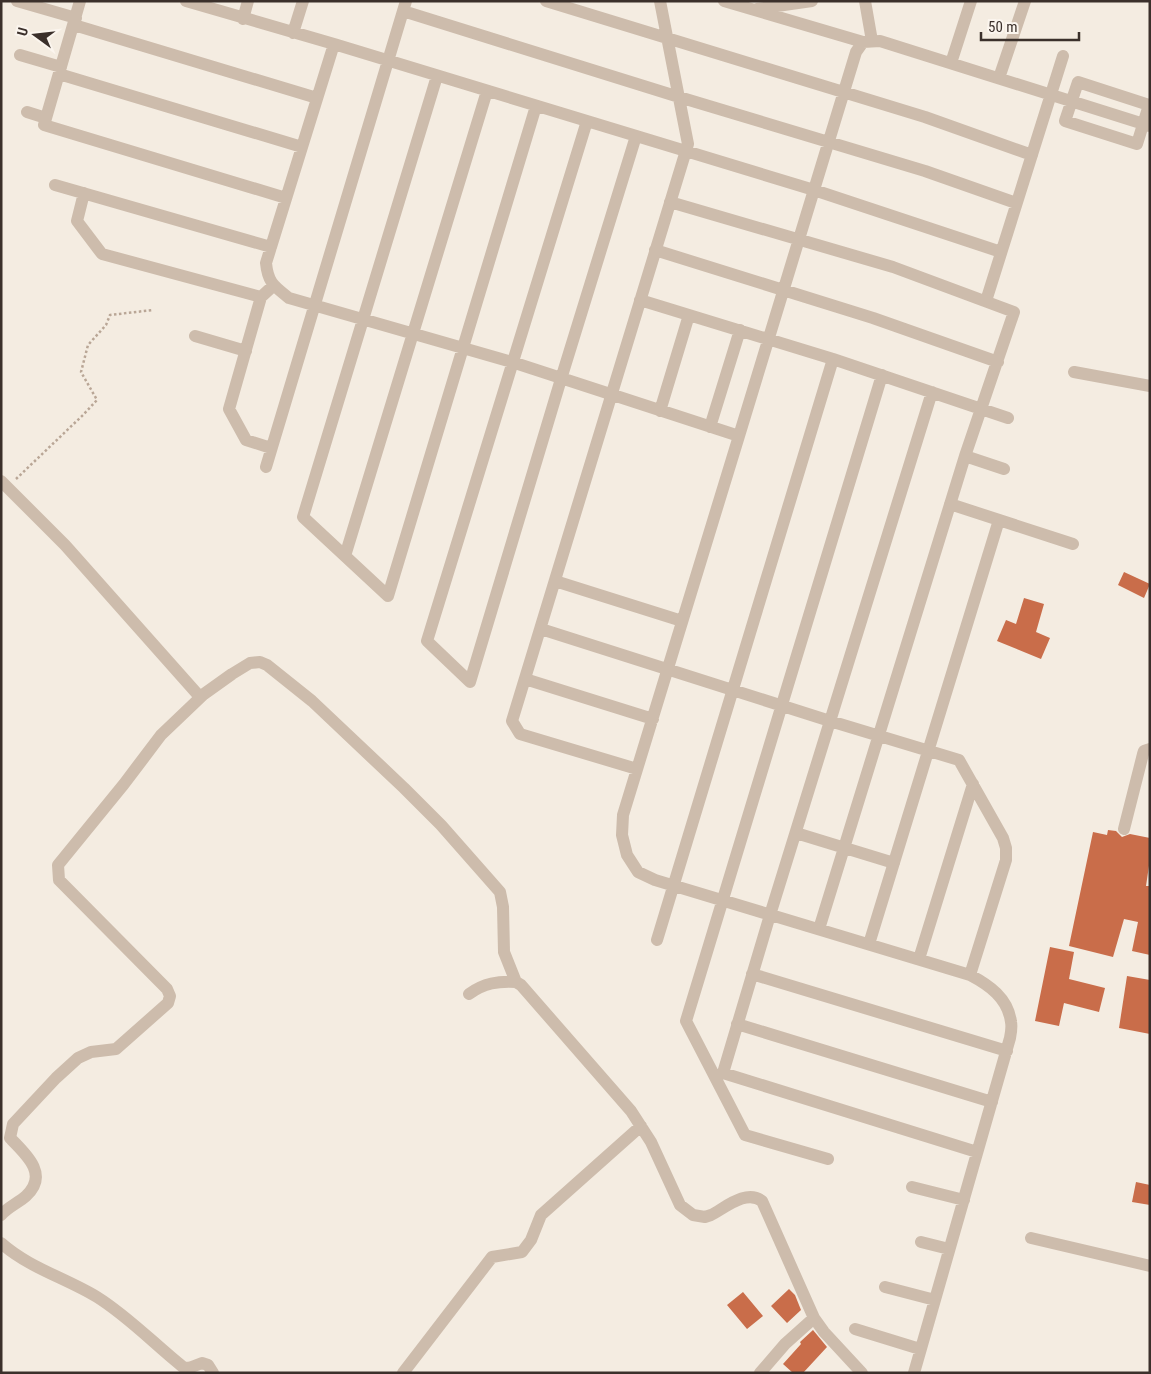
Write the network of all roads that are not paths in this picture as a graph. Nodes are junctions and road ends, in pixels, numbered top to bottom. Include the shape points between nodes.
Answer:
1 (18, 1) edge
2 (80, 1) edge
3 (248, 1) edge
4 (303, 1) edge
5 (546, 1) edge
6 (660, 1) edge
7 (724, 1) edge
8 (812, 1) edge
9 (866, 1) edge
10 (971, 1) edge
11 (1025, 1) edge
12 (192, 2) edge
13 (405, 6) edge
14 (755, 6) edge
15 (243, 18) junction
16 (75, 22) junction
17 (293, 33) junction
18 (668, 40) junction
19 (867, 42) junction
20 (334, 44) junction
21 (20, 55) dead end
22 (1063, 56) dead end
23 (388, 61) junction
24 (951, 63) junction
25 (60, 71) junction
26 (437, 76) junction
27 (999, 78) junction
28 (487, 91) junction
29 (844, 92) junction
30 (1050, 95) junction
31 (679, 97) junction
32 (317, 98) junction
33 (1072, 101) junction
34 (536, 106) junction
35 (27, 112) dead end
36 (46, 118) junction
37 (587, 121) junction
38 (1146, 125) edge
39 (636, 136) junction
40 (828, 142) junction
41 (302, 147) junction
42 (686, 152) junction
43 (1032, 155) junction
44 (55, 185) dead end
45 (814, 190) junction
46 (84, 192) junction
47 (286, 198) junction
48 (670, 202) junction
49 (1016, 203) junction
50 (799, 240) junction
51 (271, 247) junction
52 (656, 250) junction
53 (1001, 252) junction
54 (273, 286) junction
55 (784, 290) junction
56 (262, 297) junction
57 (640, 300) junction
58 (986, 301) junction
59 (314, 305) junction
60 (689, 315) junction
61 (363, 319) junction
62 (740, 330) junction
63 (413, 333) junction
64 (195, 336) dead end
65 (769, 339) junction
66 (463, 348) junction
67 (246, 351) junction
68 (833, 359) junction
69 (512, 362) junction
70 (998, 362) junction
71 (1074, 372) dead end
72 (882, 376) junction
73 (561, 379) junction
74 (1150, 386) edge
75 (932, 392) junction
76 (611, 395) junction
77 (980, 409) junction
78 (660, 411) junction
79 (1008, 418) dead end
80 (710, 427) junction
81 (740, 436) junction
82 (272, 448) junction
83 (965, 456) junction
84 (266, 467) dead end
85 (1004, 469) dead end
86 (5, 484) edge
87 (950, 504) junction
88 (999, 520) junction
89 (1073, 544) dead end
90 (345, 556) junction
91 (555, 581) junction
92 (682, 621) junction
93 (541, 629) junction
94 (668, 670) junction
95 (525, 679) junction
96 (733, 691) junction
97 (200, 697) junction
98 (782, 706) junction
99 (653, 719) junction
100 (830, 721) junction
101 (879, 735) junction
102 (1150, 749) edge
103 (929, 750) junction
104 (637, 769) junction
105 (973, 784) junction
106 (1124, 829) dead end
107 (796, 832) junction
108 (844, 848) junction
109 (894, 863) junction
110 (673, 886) junction
111 (723, 901) junction
112 (771, 910) junction
113 (819, 929) junction
114 (657, 940) dead end
115 (869, 944) junction
116 (919, 959) junction
117 (752, 974) junction
118 (970, 975) junction
119 (516, 982) junction
120 (469, 994) dead end
121 (737, 1024) junction
122 (1007, 1051) junction
123 (992, 1102) junction
124 (642, 1126) junction
125 (977, 1152) junction
126 (828, 1159) dead end
127 (912, 1187) dead end
128 (964, 1200) junction
129 (1, 1215) edge
130 (1031, 1238) dead end
131 (921, 1242) dead end
132 (1, 1243) edge
133 (949, 1249) junction
134 (1150, 1266) edge
135 (885, 1287) dead end
136 (935, 1300) junction
137 (814, 1318) junction
138 (855, 1329) dead end
139 (920, 1349) junction
140 (213, 1373) edge
141 (403, 1373) edge
142 (760, 1373) edge
143 (862, 1373) edge
144 (914, 1373) edge

1 - 16 street
2 - 16 street
3 - 15 street
4 - 17 street
5 - 18 street
6 - 18 street
7 - 14 street
8 - 14 street
9 - 19 street
10 - 24 street
11 - 27 street
12 - 15 street
13 - 23 street
13 - 31 street
14 - 19 street
15 - 17 street
16 - 25 street
16 - 32 street
17 - 20 street
18 - 29 street
18 - 31 street
19 - 24 street via 880,41
19 - 29 street via 856,52
20 - 23 street
20 - 32 street
21 - 25 street
22 - 30 street
23 - 26 street
23 - 59 street
24 - 27 street
25 - 36 street
25 - 41 street
26 - 28 street
26 - 61 street
27 - 30 street
28 - 34 street
28 - 63 street
29 - 40 street
29 - 43 street
30 - 33 street
30 - 43 street
31 - 40 street
31 - 42 street via 688,144
32 - 41 street
33 - 38 street
33 - 38 street via 1078,82 1149,105
33 - 38 street via 1065,121 1137,144
34 - 37 street
34 - 66 street
35 - 36 street
36 - 47 street via 44,126
37 - 39 street
37 - 69 street
39 - 42 street
39 - 73 street
40 - 45 street
40 - 49 street
41 - 47 street
42 - 45 street
42 - 48 street
43 - 49 street
44 - 46 street
45 - 50 street
45 - 53 street
46 - 51 street
46 - 56 street via 77,221 102,254
47 - 51 street
48 - 50 street
48 - 52 street
49 - 53 street
50 - 55 street
50 - 58 street via 893,267
51 - 54 street via 266,263 267,276
52 - 55 street
52 - 57 street
53 - 58 street
54 - 56 street
54 - 59 street via 289,298
55 - 65 street
55 - 70 street
56 - 67 street
57 - 60 street
57 - 76 street
58 - 70 street via 1014,312
59 - 61 street
59 - 82 street
60 - 62 street
60 - 78 street
61 - 63 street
61 - 90 street via 303,517
62 - 65 street
62 - 80 street
63 - 66 street
63 - 90 street
64 - 67 street
65 - 68 street
65 - 81 street
66 - 69 street
66 - 90 street via 388,596
67 - 82 street via 230,409 246,440
68 - 72 street
68 - 96 street
69 - 73 street
69 - 73 street via 428,641 470,682
70 - 77 street
71 - 74 street
72 - 75 street
72 - 98 street
73 - 76 street
75 - 77 street
75 - 100 street
76 - 78 street
76 - 91 street
77 - 79 street
77 - 83 street
78 - 80 street
80 - 81 street
81 - 92 street
82 - 84 street
83 - 85 street
83 - 87 street
86 - 97 street via 65,545
87 - 88 street
87 - 101 street
88 - 89 street
88 - 103 street
91 - 92 street
91 - 93 street
92 - 94 street
93 - 94 street
93 - 95 street
94 - 96 street
94 - 99 street
95 - 99 street
95 - 104 street via 512,721 520,734
96 - 98 street
96 - 110 street
97 - 119 street via 250,663 260,662 312,701 435,819 500,892 504,952
97 - 129 street via 161,734 58,865 59,880 167,989 170,996 168,1004 116,1049 91,1052 78,1058 13,1124 10,1138 36,1171 35,1186
98 - 100 street
98 - 111 street
99 - 104 street
100 - 101 street
100 - 107 street
100 - 112 street
101 - 103 street
101 - 108 street
102 - 106 street via 1143,754
103 - 105 street via 959,760
103 - 109 street
104 - 110 street via 623,815 622,835 627,855 638,872
105 - 116 street
105 - 118 street via 1003,838 1006,860
107 - 108 street
107 - 112 street
108 - 109 street
108 - 113 street
109 - 115 street
110 - 111 street
110 - 114 street
111 - 112 street
111 - 126 street via 686,1021 745,1135
112 - 113 street
112 - 117 street
113 - 115 street
115 - 116 street
116 - 118 street
117 - 121 street
117 - 122 street
118 - 122 street via 990,986 1005,1003 1011,1022
119 - 120 street via 486,984
119 - 124 street via 620,1096
121 - 123 street
121 - 125 street via 723,1073
122 - 123 street
123 - 125 street
124 - 137 street via 676,1198 693,1215 711,1216 746,1196 762,1201
124 - 141 street via 541,1215 531,1240 522,1252 492,1257
125 - 128 street
127 - 128 street
128 - 133 street
130 - 134 street
131 - 133 street
132 - 140 street via 44,1272 82,1288 107,1304 183,1367 202,1363 208,1365
133 - 136 street
135 - 136 street
136 - 139 street
137 - 142 street
137 - 143 street
138 - 139 street
139 - 144 street

